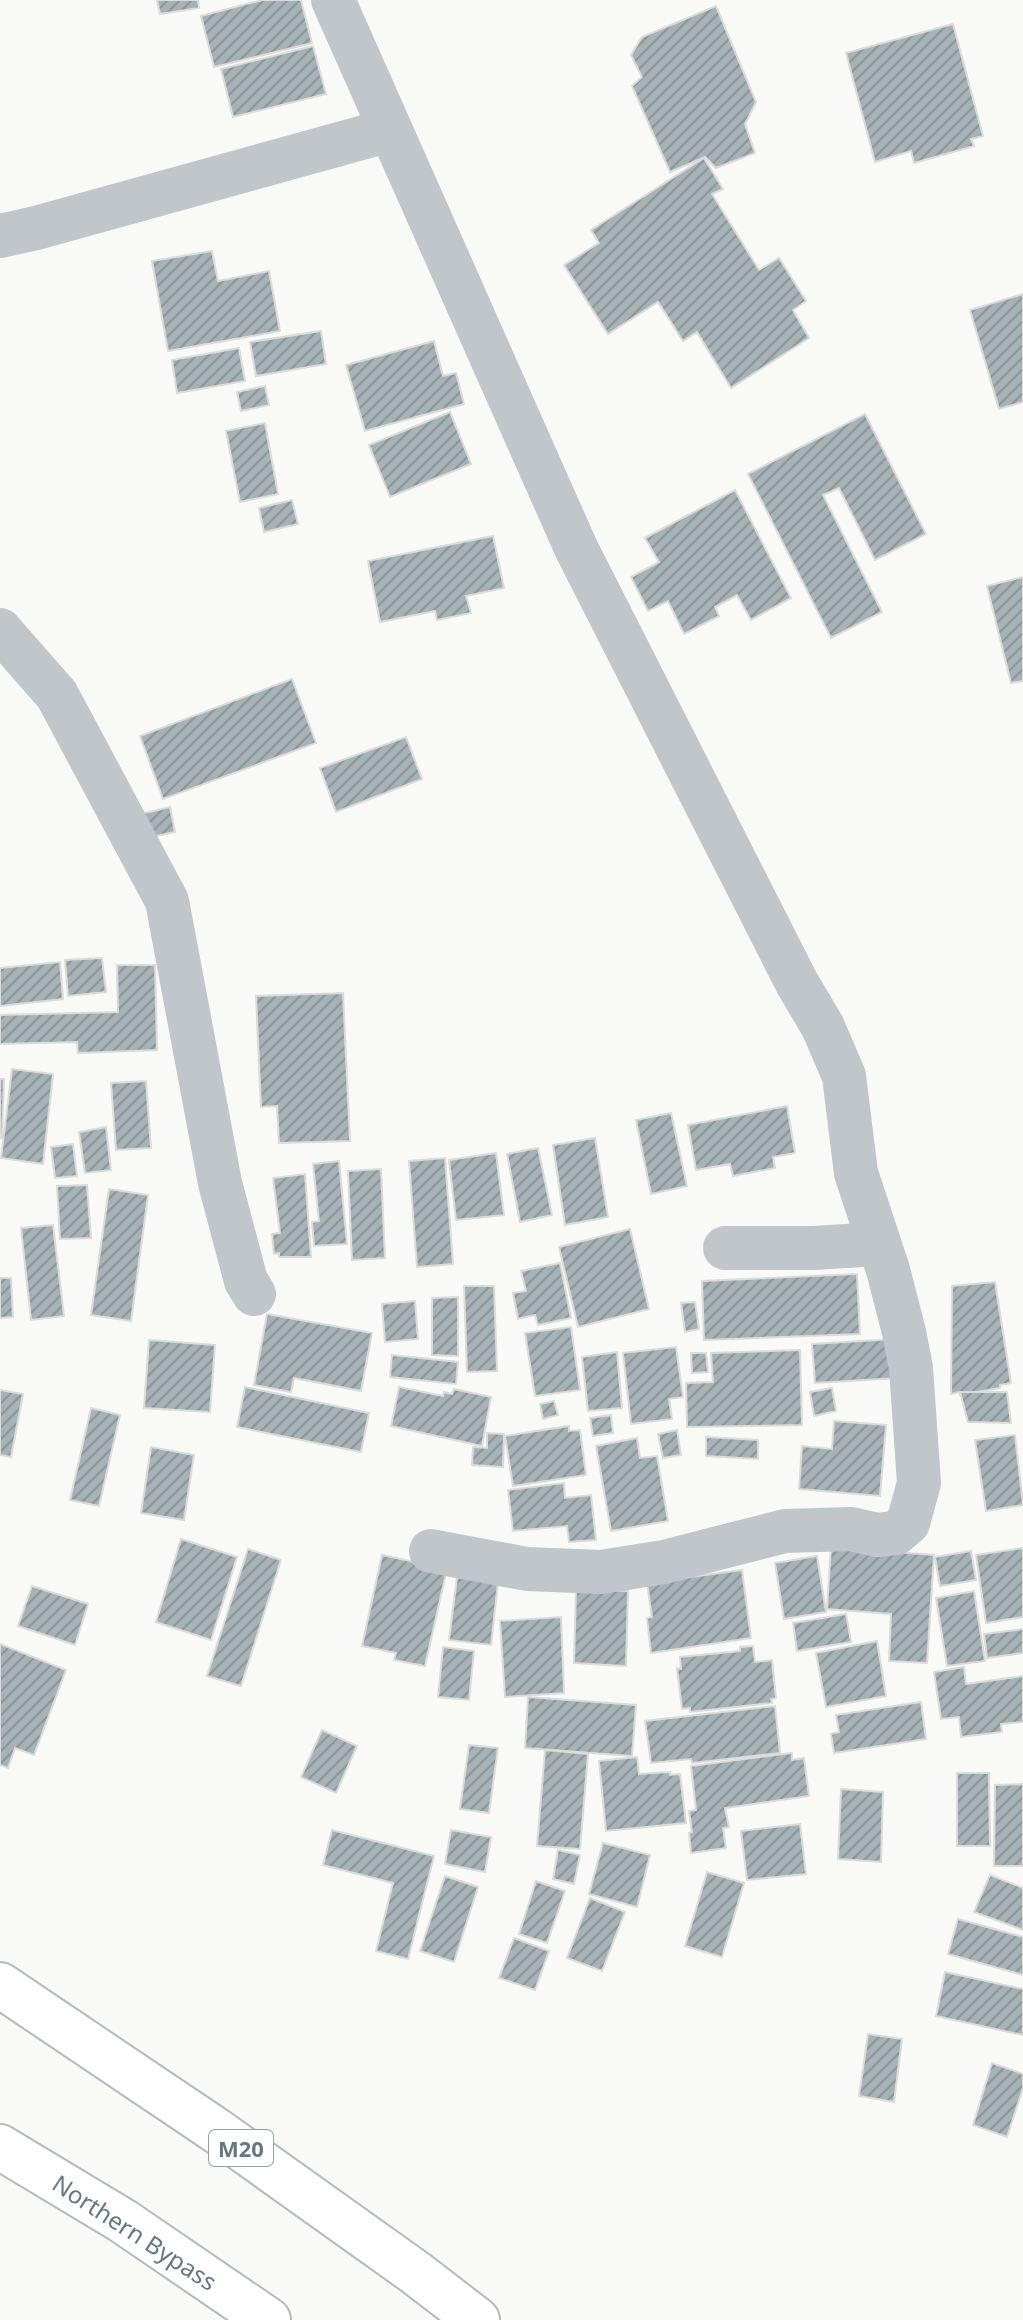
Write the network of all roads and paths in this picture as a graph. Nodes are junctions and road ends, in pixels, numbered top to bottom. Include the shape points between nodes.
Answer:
1 (333, 0) edge
2 (390, 130) junction
3 (0, 236) edge
4 (0, 630) edge
5 (878, 1244) junction
6 (725, 1248) dead end
7 (254, 1294) dead end
8 (431, 1551) dead end
9 (0, 1985) edge
10 (0, 2147) edge
11 (268, 2320) edge
12 (477, 2320) edge

1 - 2 street
2 - 3 street
2 - 5 street via 576,548 823,1027 844,1076 856,1173
4 - 7 street via 57,695 167,901 220,1183
5 - 6 street
5 - 8 street via 904,1332 915,1404 919,1483 908,1523 896,1533 785,1531 601,1572 527,1569
9 - 12 highway, M20 via 217,2131
10 - 11 highway, Northern Bypass via 123,2221

